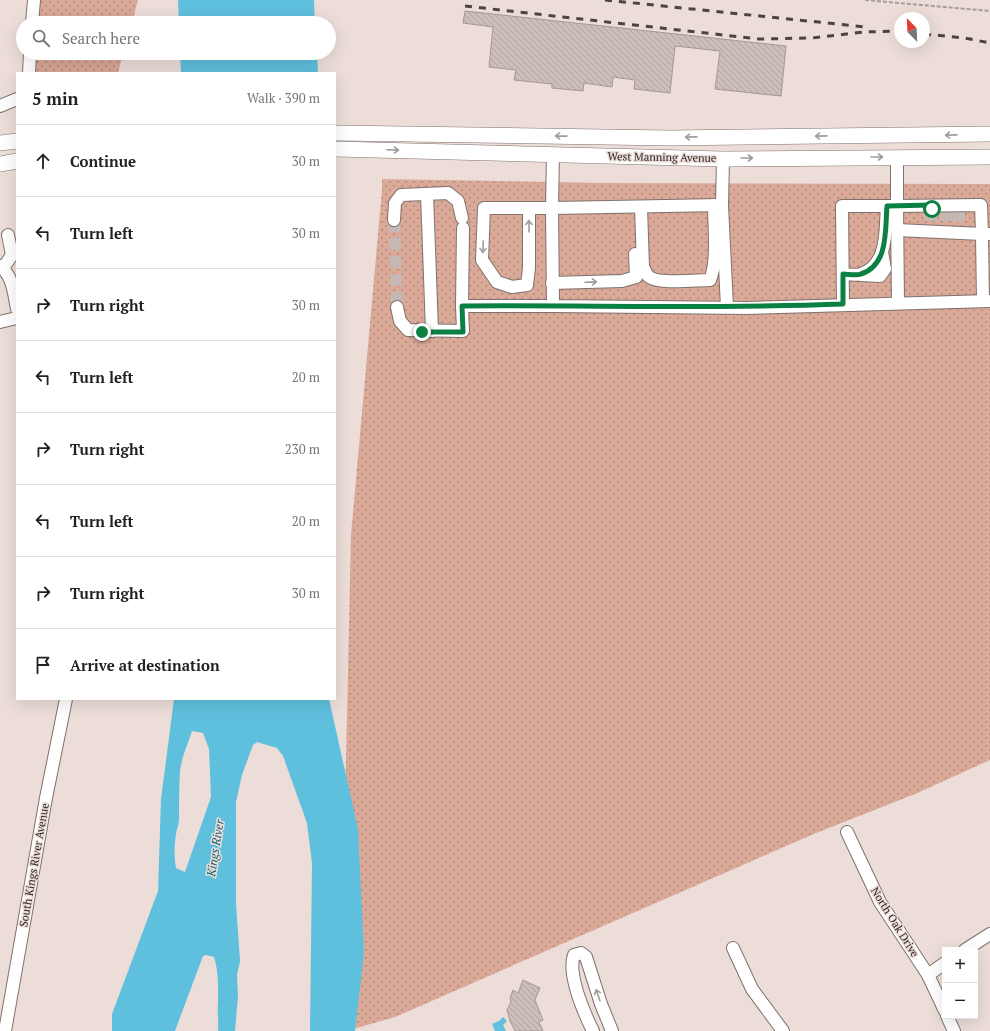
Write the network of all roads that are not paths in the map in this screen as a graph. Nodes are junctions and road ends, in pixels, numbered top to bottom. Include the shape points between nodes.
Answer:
1 (34, 0) edge
2 (33, 16) edge
3 (30, 60) edge
4 (29, 72) edge
5 (16, 99) edge
6 (0, 106) edge
7 (336, 133) edge
8 (990, 134) edge
9 (16, 141) edge
10 (0, 143) edge
11 (336, 149) edge
12 (553, 154) junction
13 (896, 157) junction
14 (990, 157) edge
15 (723, 159) junction
16 (16, 161) edge
17 (0, 164) edge
18 (427, 194) junction
19 (718, 205) junction
20 (892, 206) junction
21 (638, 207) junction
22 (529, 208) junction
23 (552, 208) junction
24 (931, 217) junction
25 (394, 220) tunnel mouth
26 (897, 230) junction
27 (986, 234) edge
28 (8, 235) dead end
29 (14, 258) edge
30 (1, 267) edge
31 (843, 274) junction
32 (552, 283) junction
33 (987, 301) edge
34 (898, 303) junction
35 (843, 304) junction
36 (16, 305) edge
37 (462, 306) junction
38 (553, 306) junction
39 (397, 307) tunnel mouth
40 (727, 307) junction
41 (16, 318) edge
42 (0, 322) edge
43 (432, 331) junction
44 (66, 700) edge
45 (847, 832) dead end
46 (990, 934) edge
47 (970, 947) edge
48 (733, 948) dead end
49 (942, 965) edge
50 (928, 975) junction
51 (942, 1005) edge
52 (948, 1019) edge
53 (5, 1031) edge
54 (593, 1031) edge
55 (612, 1031) edge
56 (783, 1031) edge
57 (954, 1031) edge

1 - 2 street
3 - 4 street
5 - 6 street
8 -> 7 main road, West Manning Avenue via 670,138
9 - 10 main road
11 -> 12 main road, West Manning Avenue
12 - 15 main road, West Manning Avenue
12 - 23 street
13 - 14 main road, West Manning Avenue
15 -> 13 main road, West Manning Avenue
13 - 20 street
15 - 19 street
16 - 17 main road
18 - 25 street via 401,195 395,203
18 - 37 street via 448,193 458,201 463,223
18 - 43 street
19 - 21 street
19 - 21 street via 713,273 710,280 655,279 648,276 643,267
19 - 40 street
20 - 24 street
20 - 26 street
20 - 31 street via 882,252 874,266 861,275
20 - 31 street via 842,206
21 - 23 street
32 -> 21 street via 622,281 636,277
22 -> 22 street via 484,208 482,260 497,282 512,287 527,285
22 - 23 street
23 - 32 street
24 - 26 street
24 - 27 street via 946,227
24 - 27 street via 946,207 981,205
26 - 34 street
27 - 33 street
28 - 29 street
29 - 30 street
30 - 36 street via 10,280
31 - 35 street
32 - 38 street
33 - 34 street
34 - 35 street
35 - 40 street
37 - 38 street
37 - 43 street via 463,332
38 - 40 street
39 - 43 street via 400,320 408,330
41 - 42 street
44 - 53 street, South Kings River Avenue
45 - 50 street, North Oak Drive via 880,902
46 - 47 street
48 - 56 street via 750,986
49 - 50 street
50 - 51 street, North Oak Drive
52 - 57 street
55 -> 54 street via 586,957 581,953 574,955 572,966 580,1000

